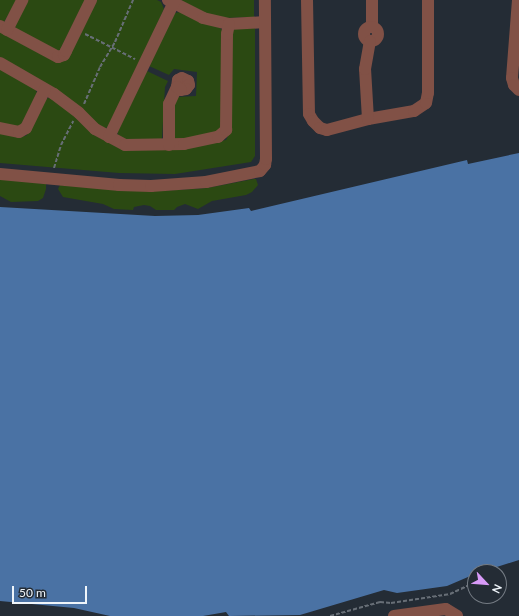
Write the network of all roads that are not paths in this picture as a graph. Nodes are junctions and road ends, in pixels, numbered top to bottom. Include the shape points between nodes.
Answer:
1 (22, 0) edge
2 (90, 0) edge
3 (265, 0) edge
4 (307, 0) edge
5 (372, 0) edge
6 (428, 0) edge
7 (518, 0) edge
8 (172, 1) edge
9 (265, 22) junction
10 (228, 24) junction
11 (4, 28) edge
12 (518, 34) edge
13 (0, 62) edge
14 (178, 87) dead end
15 (45, 89) junction
16 (519, 90) edge
17 (368, 119) junction
18 (0, 128) edge
19 (109, 137) junction
20 (169, 144) junction
21 (0, 174) edge
22 (394, 616) edge
23 (457, 616) edge

1 - 11 street
2 - 11 street via 64,55 58,57
3 - 9 street
4 - 17 street via 309,114 313,122 327,130
5 - 17 street via 372,27 366,29 364,34 370,41 365,69
6 - 17 street via 426,102 414,112
7 - 12 street
8 - 10 street via 203,18
8 - 19 street
9 - 10 street
9 - 21 street via 266,159 260,171 206,182 151,186
10 - 20 street via 226,130 218,137
12 - 16 street via 512,78
13 - 15 street
14 - 20 street via 169,104
15 - 18 street via 26,128 19,132
15 - 19 street
19 - 20 street via 125,145
22 - 23 street via 446,609

